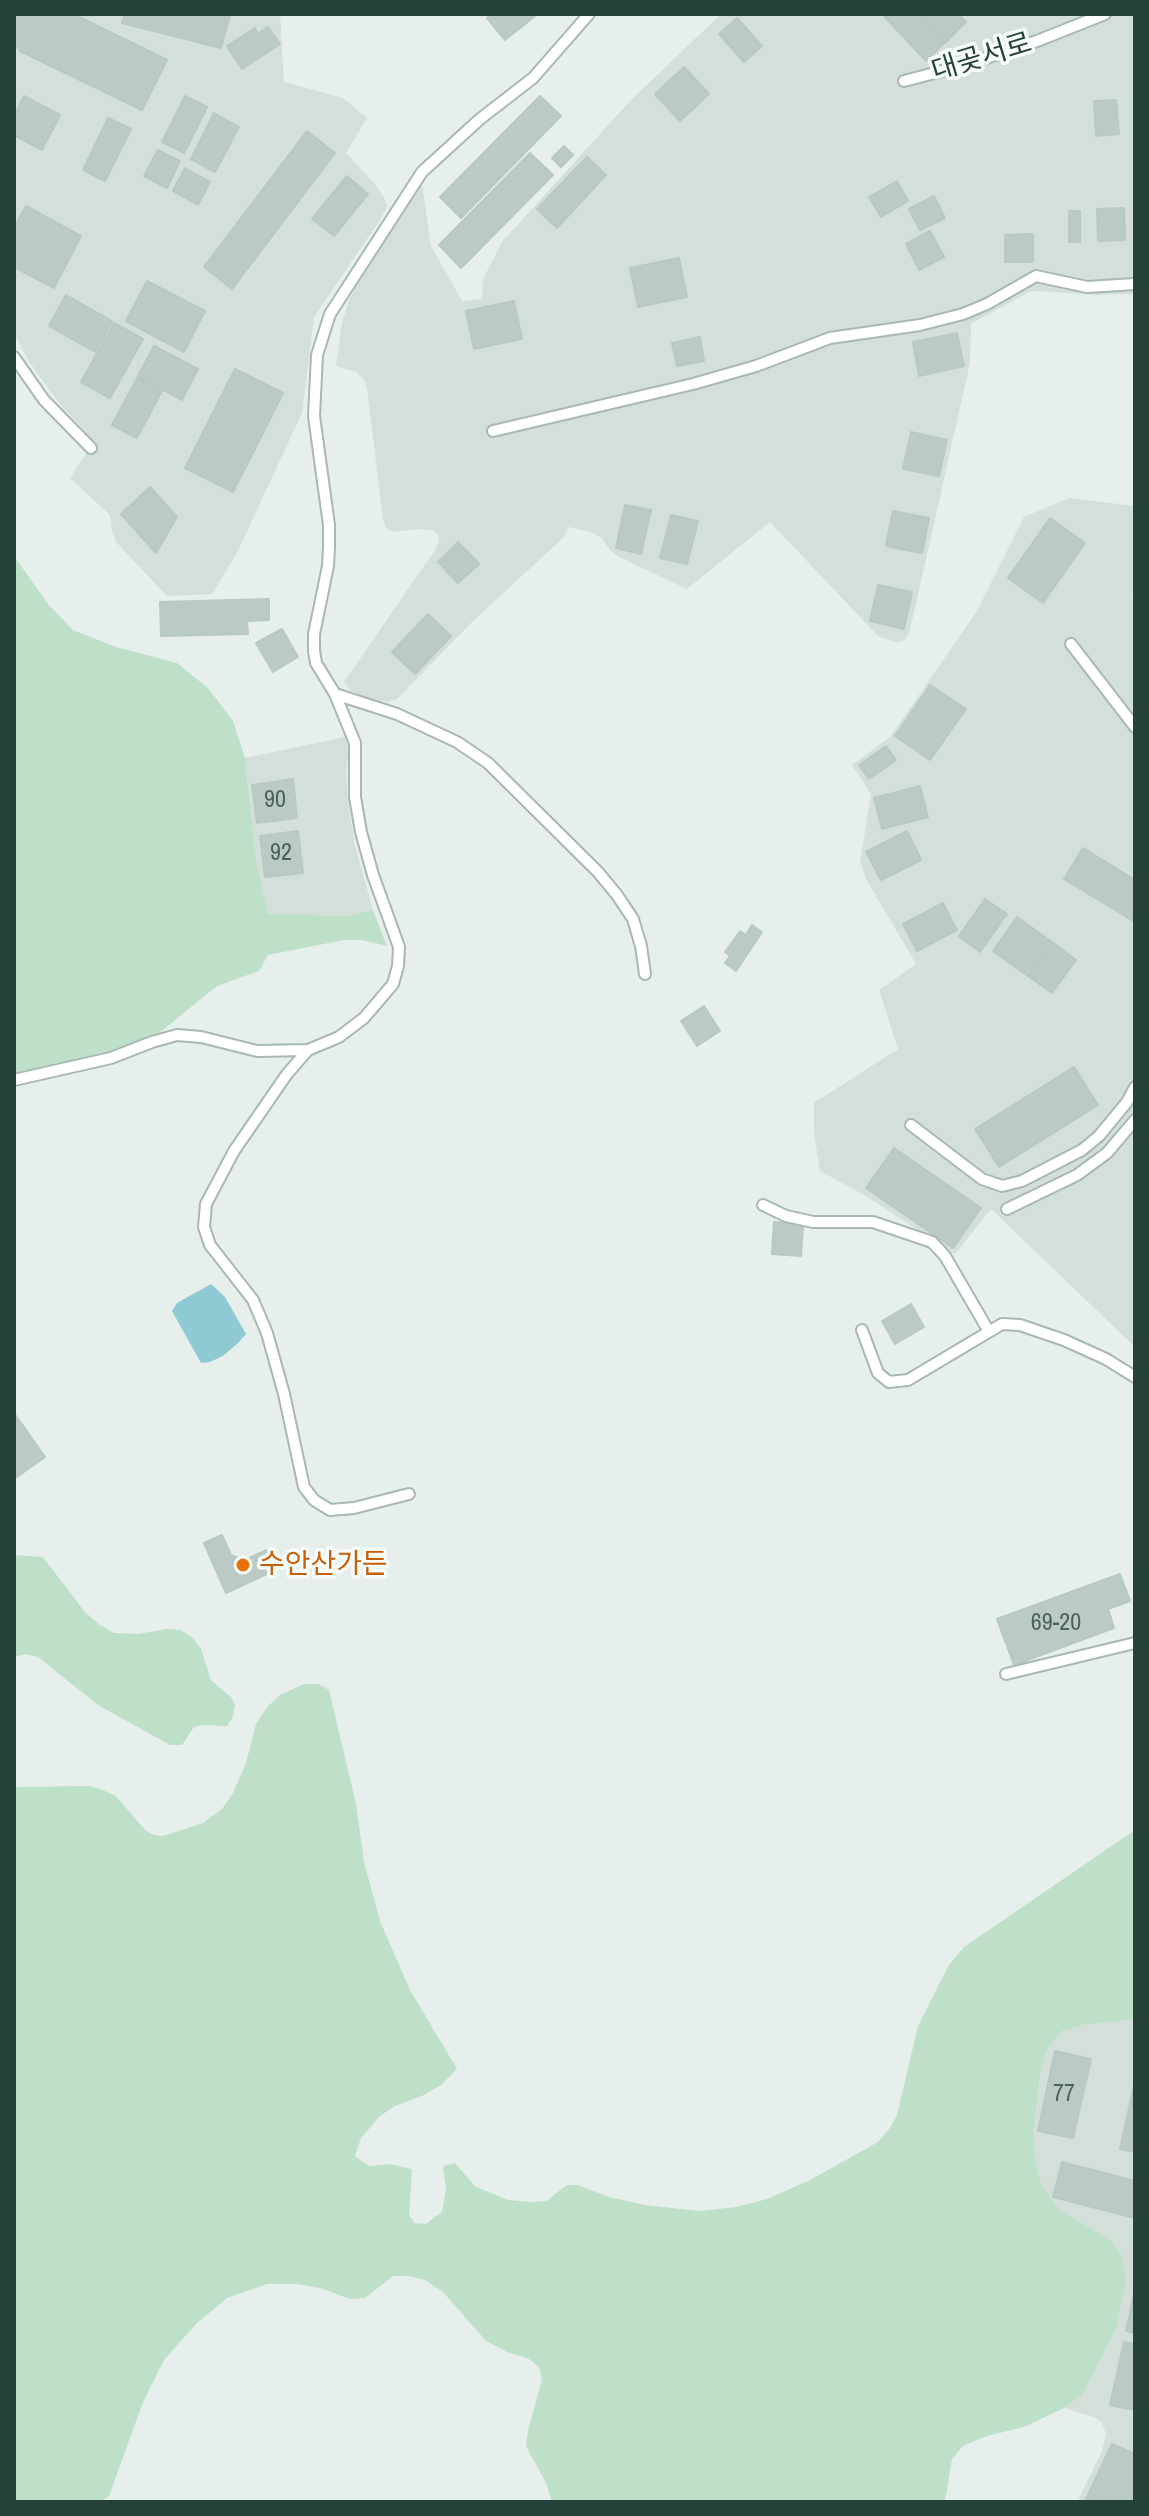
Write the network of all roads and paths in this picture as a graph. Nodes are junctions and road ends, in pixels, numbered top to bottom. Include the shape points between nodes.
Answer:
1 (589, 14) edge
2 (1105, 14) edge
3 (904, 81) dead end
4 (1135, 284) edge
5 (14, 357) edge
6 (493, 431) dead end
7 (91, 448) dead end
8 (1071, 644) dead end
9 (335, 694) junction
10 (1135, 727) edge
11 (645, 974) dead end
12 (308, 1050) junction
13 (14, 1080) edge
14 (1135, 1087) edge
15 (1135, 1120) edge
16 (911, 1125) dead end
17 (763, 1205) dead end
18 (1007, 1209) dead end
19 (862, 1330) dead end
20 (988, 1330) junction
21 (1135, 1377) edge
22 (409, 1494) dead end
23 (1135, 1643) edge
24 (1006, 1674) dead end

1 - 9 lane via 533,78 422,172 330,314 314,385 329,525 314,651
2 - 3 lane, 대곶서로 via 1023,46
4 - 6 lane via 1087,287 1036,276 963,314 830,338 693,384
5 - 7 lane via 44,400
8 - 10 lane
9 - 11 lane via 397,714 488,763 617,895 633,919
9 - 12 lane via 355,743 359,824 399,947 398,966 393,984 364,1018 339,1037
12 - 13 lane via 257,1051 177,1035 111,1058
12 - 22 lane via 234,1151 206,1204 204,1227 210,1245 253,1300 267,1333 309,1494 330,1510
14 - 16 lane via 1082,1150 1002,1186 982,1179
15 - 18 lane via 1107,1153 1077,1175
17 - 20 lane via 813,1222 873,1222 932,1242
19 - 20 lane via 878,1373 889,1382 908,1380
20 - 21 lane via 1020,1325 1064,1340
23 - 24 lane

